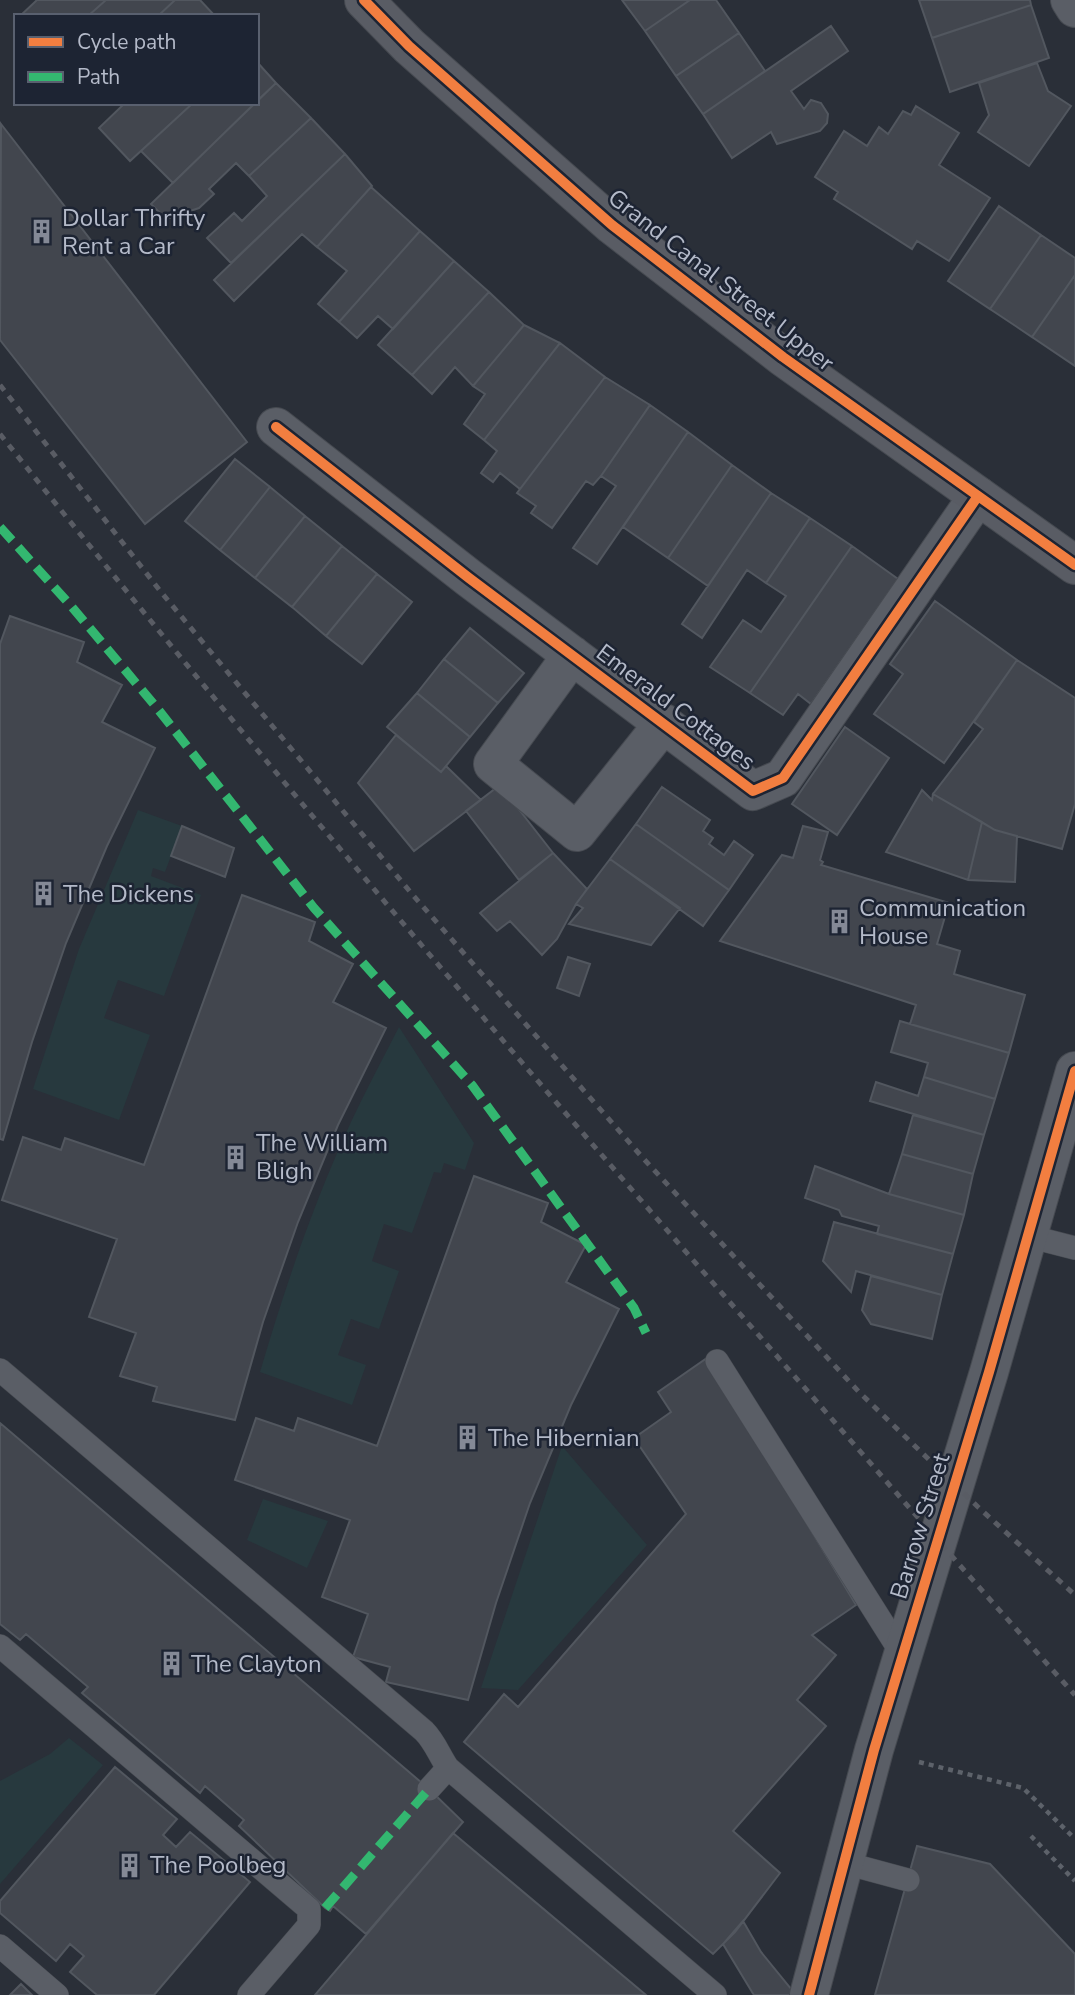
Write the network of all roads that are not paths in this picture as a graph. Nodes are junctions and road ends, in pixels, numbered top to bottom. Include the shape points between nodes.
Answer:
1 (364, 0) edge
2 (1070, 0) edge
3 (1075, 8) edge
4 (276, 426) dead end
5 (978, 496) junction
6 (1075, 565) edge
7 (572, 655) junction
8 (664, 723) junction
9 (1075, 1071) edge
10 (1028, 1236) junction
11 (1075, 1248) edge
12 (717, 1361) dead end
13 (0, 1370) edge
14 (0, 1646) edge
15 (902, 1654) junction
16 (448, 1768) junction
17 (429, 1789) dead end
18 (845, 1863) junction
19 (908, 1880) dead end
20 (325, 1908) dead end
21 (309, 1925) junction
22 (0, 1947) edge
23 (57, 1995) edge
24 (249, 1995) edge
25 (715, 1995) edge
26 (809, 1995) edge

1 - 5 main road, Grand Canal Street Upper via 409,46 612,225 783,357
2 - 3 street
4 - 7 street, Emerald Cottages
5 - 6 main road, Grand Canal Street Upper
5 - 8 street, Emerald Cottages via 783,778 752,791
7 - 8 street, Emerald Cottages
7 - 8 street, Emerald Cottages via 493,764 577,831
9 - 10 street, Barrow Street
10 - 11 lane
10 - 15 street, Barrow Street
12 - 15 lane
13 - 16 lane via 425,1731
14 - 21 lane via 309,1909
15 - 18 street, Barrow Street
16 - 17 lane
16 - 25 lane
18 - 19 lane
18 - 26 street, Barrow Street
20 - 21 lane
21 - 24 lane
22 - 23 lane

